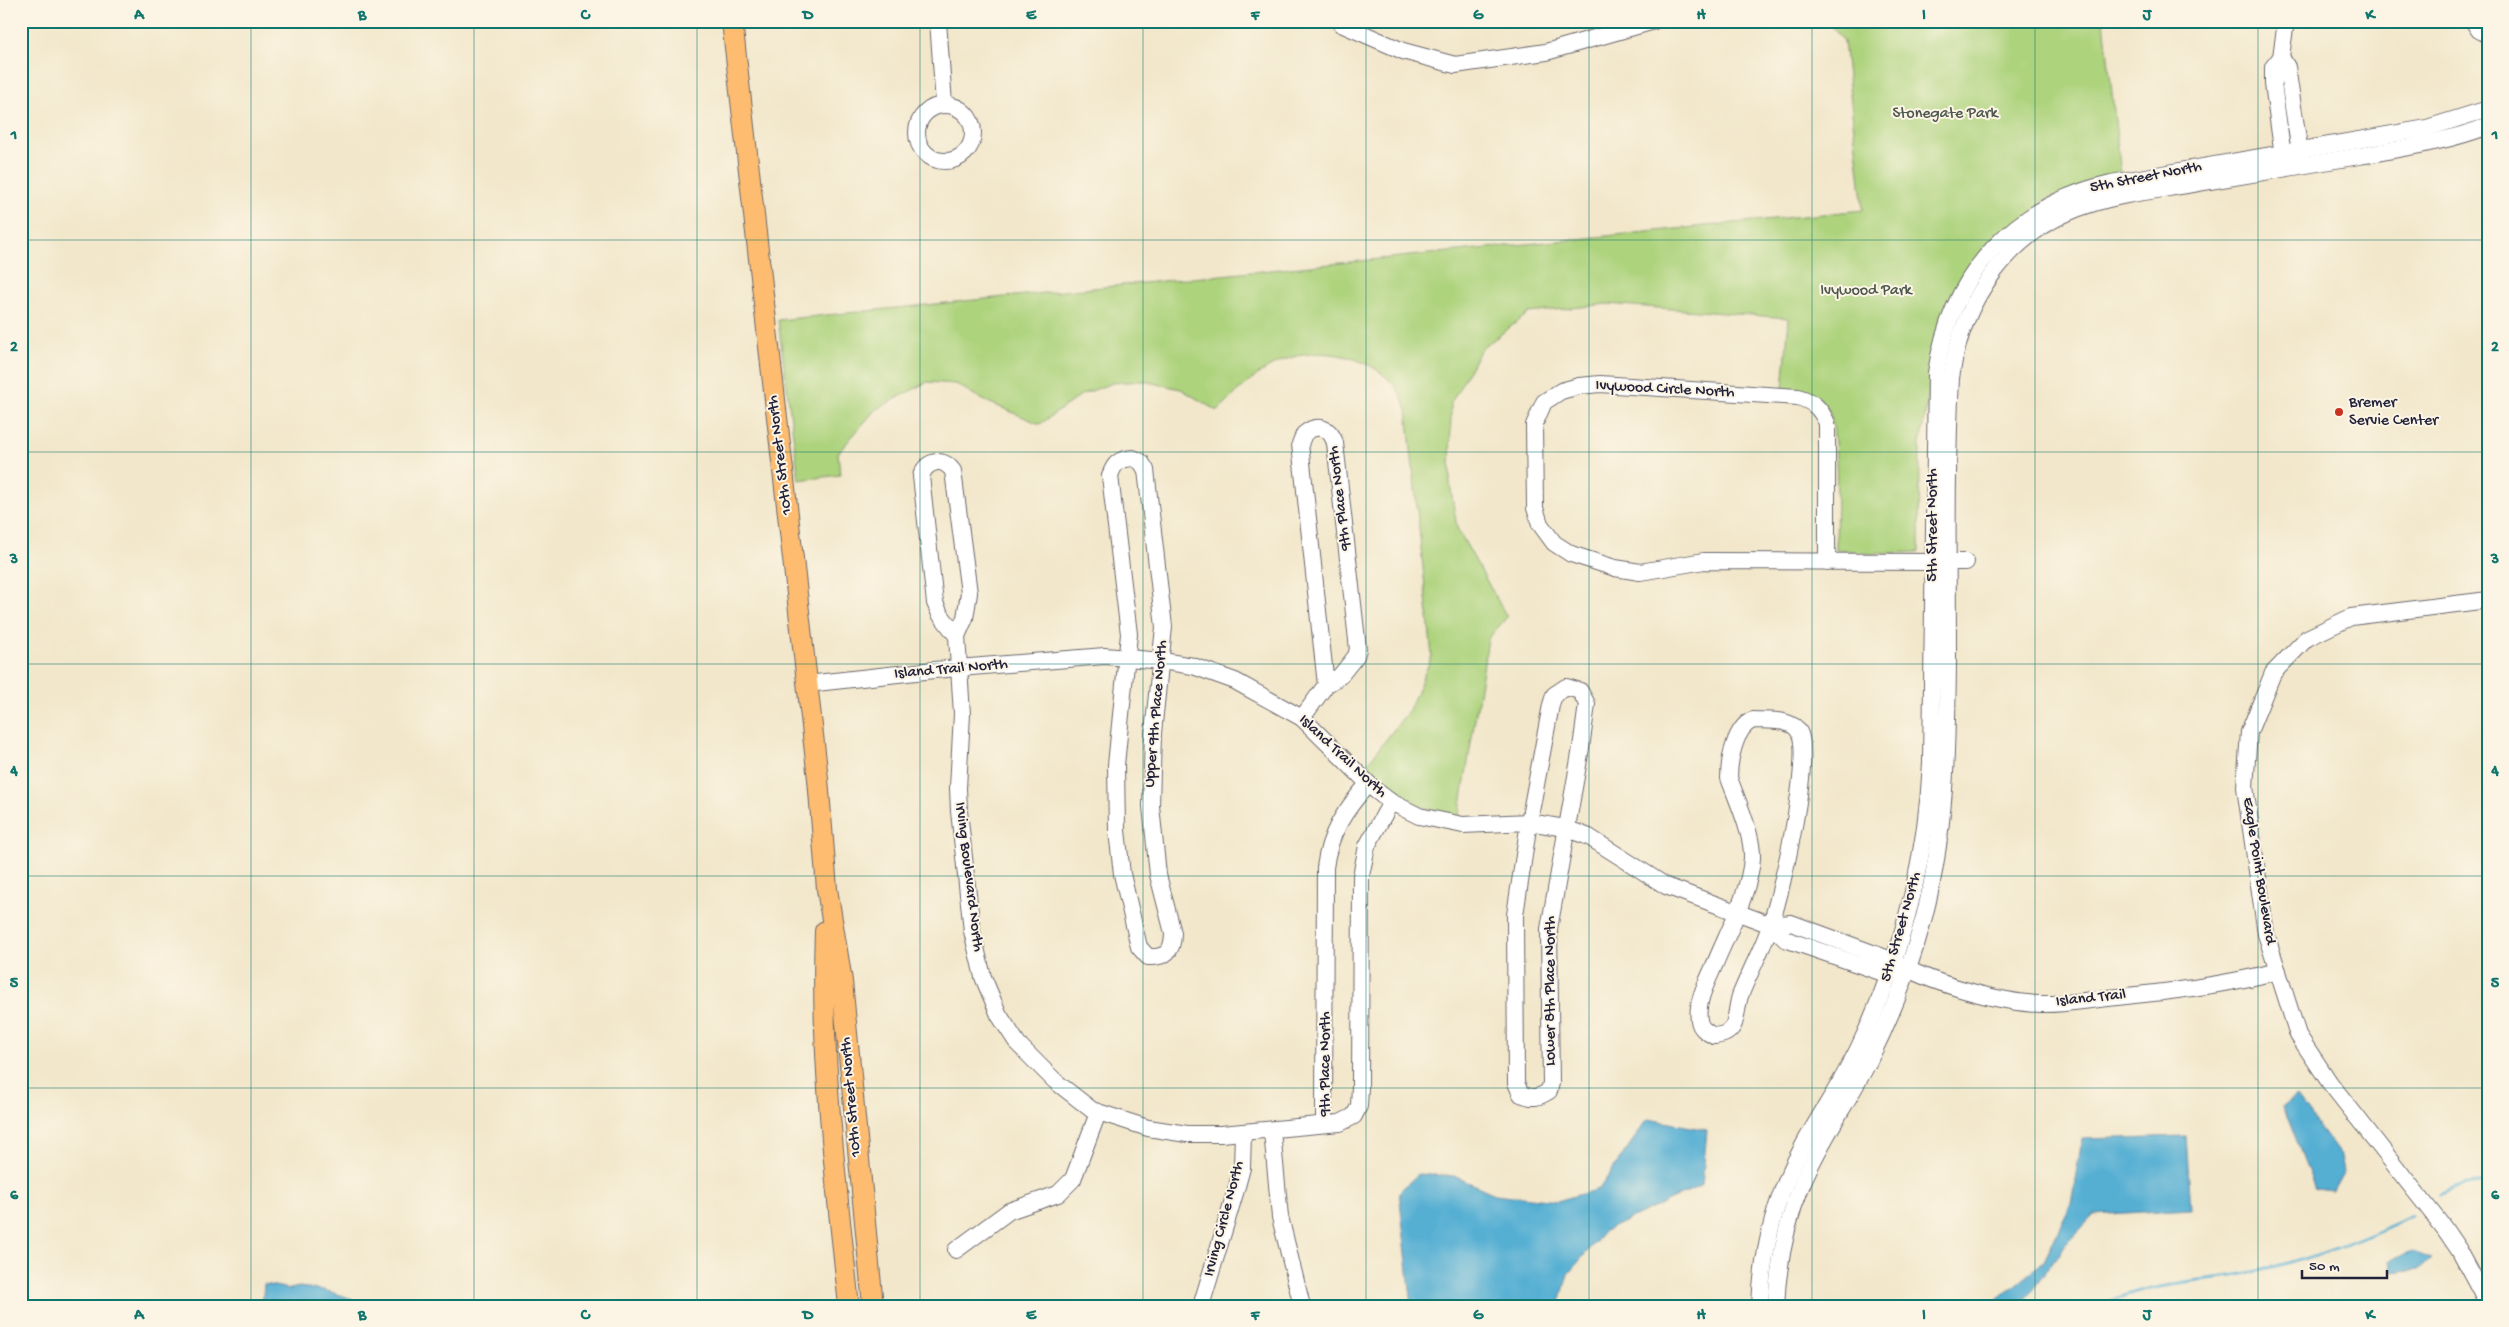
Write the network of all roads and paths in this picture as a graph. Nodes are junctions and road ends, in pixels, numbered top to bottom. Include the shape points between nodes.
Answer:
1 (732, 21) edge
2 (938, 21) edge
3 (1339, 21) edge
4 (1654, 21) edge
5 (2286, 21) edge
6 (2473, 21) edge
7 (2488, 35) edge
8 (2281, 57) junction
9 (944, 104) dead end
10 (2488, 110) edge
11 (2488, 126) edge
12 (2301, 158) junction
13 (2283, 161) junction
14 (1827, 562) junction
15 (1941, 562) junction
16 (1966, 562) dead end
17 (2488, 600) edge
18 (957, 636) junction
19 (1126, 658) junction
20 (1162, 661) junction
21 (960, 668) junction
22 (807, 684) junction
23 (1326, 685) junction
24 (1302, 718) junction
25 (1368, 784) junction
26 (1392, 802) junction
27 (1529, 822) junction
28 (1565, 828) junction
29 (827, 889) junction
30 (1737, 912) junction
31 (1771, 925) junction
32 (1897, 968) junction
33 (2278, 971) junction
34 (1098, 1113) junction
35 (1324, 1124) junction
36 (1272, 1131) junction
37 (1243, 1132) junction
38 (956, 1250) dead end
39 (2488, 1304) edge
40 (849, 1306) edge
41 (873, 1306) edge
42 (1201, 1306) edge
43 (1302, 1306) edge
44 (1760, 1306) edge
45 (1776, 1306) edge

1 - 22 main road, 10th Street North
2 - 9 street
3 - 4 street via 1403,51 1455,64 1546,52
5 - 8 street
6 - 7 street
8 - 12 street via 2287,67
8 - 13 street via 2273,67 2273,84
10 - 12 street, 5th Street North
11 - 12 street, 5th Street North via 2428,144
12 - 13 street, 5th Street North
13 - 15 street, 5th Street North via 2088,205 2060,216 2034,232 1999,265 1971,306 1953,360
14 - 14 street, Ivywood Circle North via 1704,562 1640,572 1570,554 1554,544 1540,524 1534,508 1534,425 1538,413 1544,402 1561,391 1600,384 1798,397 1810,401 1820,409 1827,422
14 - 15 street, Ivywood Circle North
15 - 16 street, Ivywood Circle North
15 - 32 street, 5th Street North via 1947,740 1943,814 1930,891
17 - 33 street, Eagle Point Boulevard via 2351,617 2307,638 2273,673 2249,732 2245,788 2266,934
18 - 18 street, Irving Boulevard North via 969,593 954,471 949,465 935,461 928,464 921,476 932,587 940,614
18 - 21 street, Irving Boulevard North
19 - 20 street, Island Trail North
19 - 20 street, Upper 9th Place North via 1129,634 1110,476 1114,465 1122,459 1133,458 1146,470 1164,618
19 - 20 street, Upper 9th Place North via 1116,765 1117,832 1122,874 1140,948 1148,957 1168,953 1173,943 1158,875 1151,806 1153,733
19 - 21 street, Island Trail North via 1076,658
20 - 24 street, Island Trail North via 1193,666 1235,681
21 - 22 street, Island Trail North
21 - 34 street, Irving Boulevard North via 959,811 972,931 983,977 999,1015 1018,1044 1055,1081
22 - 29 main road, 10th Street North
23 - 23 street, 9th Place North via 1340,676 1356,656 1357,640 1335,443 1326,428 1316,428 1304,434 1300,444
23 - 24 street, 9th Place North
24 - 25 street, Island Trail North
25 - 26 street, Island Trail North
25 - 35 street, 9th Place North via 1346,808 1327,848
26 - 27 street, Island Trail North via 1418,816 1464,825
26 - 35 street, 9th Place North via 1367,846 1360,876 1362,1008 1359,1106 1348,1120
27 - 28 street, Island Trail North
27 - 28 street, Lower 8th Place North via 1554,696 1566,688 1574,688 1580,691 1587,704 1582,748
27 - 28 street, Lower 8th Place North via 1515,915 1514,944 1516,1083 1521,1094 1532,1098 1549,1091 1551,1083 1549,929
28 - 30 street, Island Trail North via 1589,837 1666,886
29 - 40 main road, 10th Street North via 823,991 825,1061
29 - 41 main road, 10th Street North via 842,981
30 - 31 street, Island Trail North
30 - 31 street via 1700,1001 1699,1021 1704,1031 1714,1036 1726,1034 1734,1024 1740,997
30 - 31 street via 1752,858 1729,778 1729,767 1740,731 1747,723 1753,720 1786,722 1799,731 1802,739 1801,771 1795,828
31 - 32 street, Island Trail North via 1785,938
32 - 33 street, Island Trail via 1970,990 2040,1004 2197,989
32 - 44 street, 5th Street North via 1787,1179 1767,1245
32 - 45 street, 5th Street North via 1869,1061 1809,1168 1796,1199 1780,1258
33 - 39 street, Eagle Point Boulevard via 2298,1035 2330,1083 2459,1250
34 - 37 street, Irving Boulevard North via 1148,1128 1187,1134
34 - 38 street via 1073,1179 1058,1194 1009,1211
35 - 36 street, Irving Boulevard North
36 - 37 street, Irving Boulevard North
36 - 43 street via 1280,1217
37 - 42 street, Irving Circle North via 1242,1168

